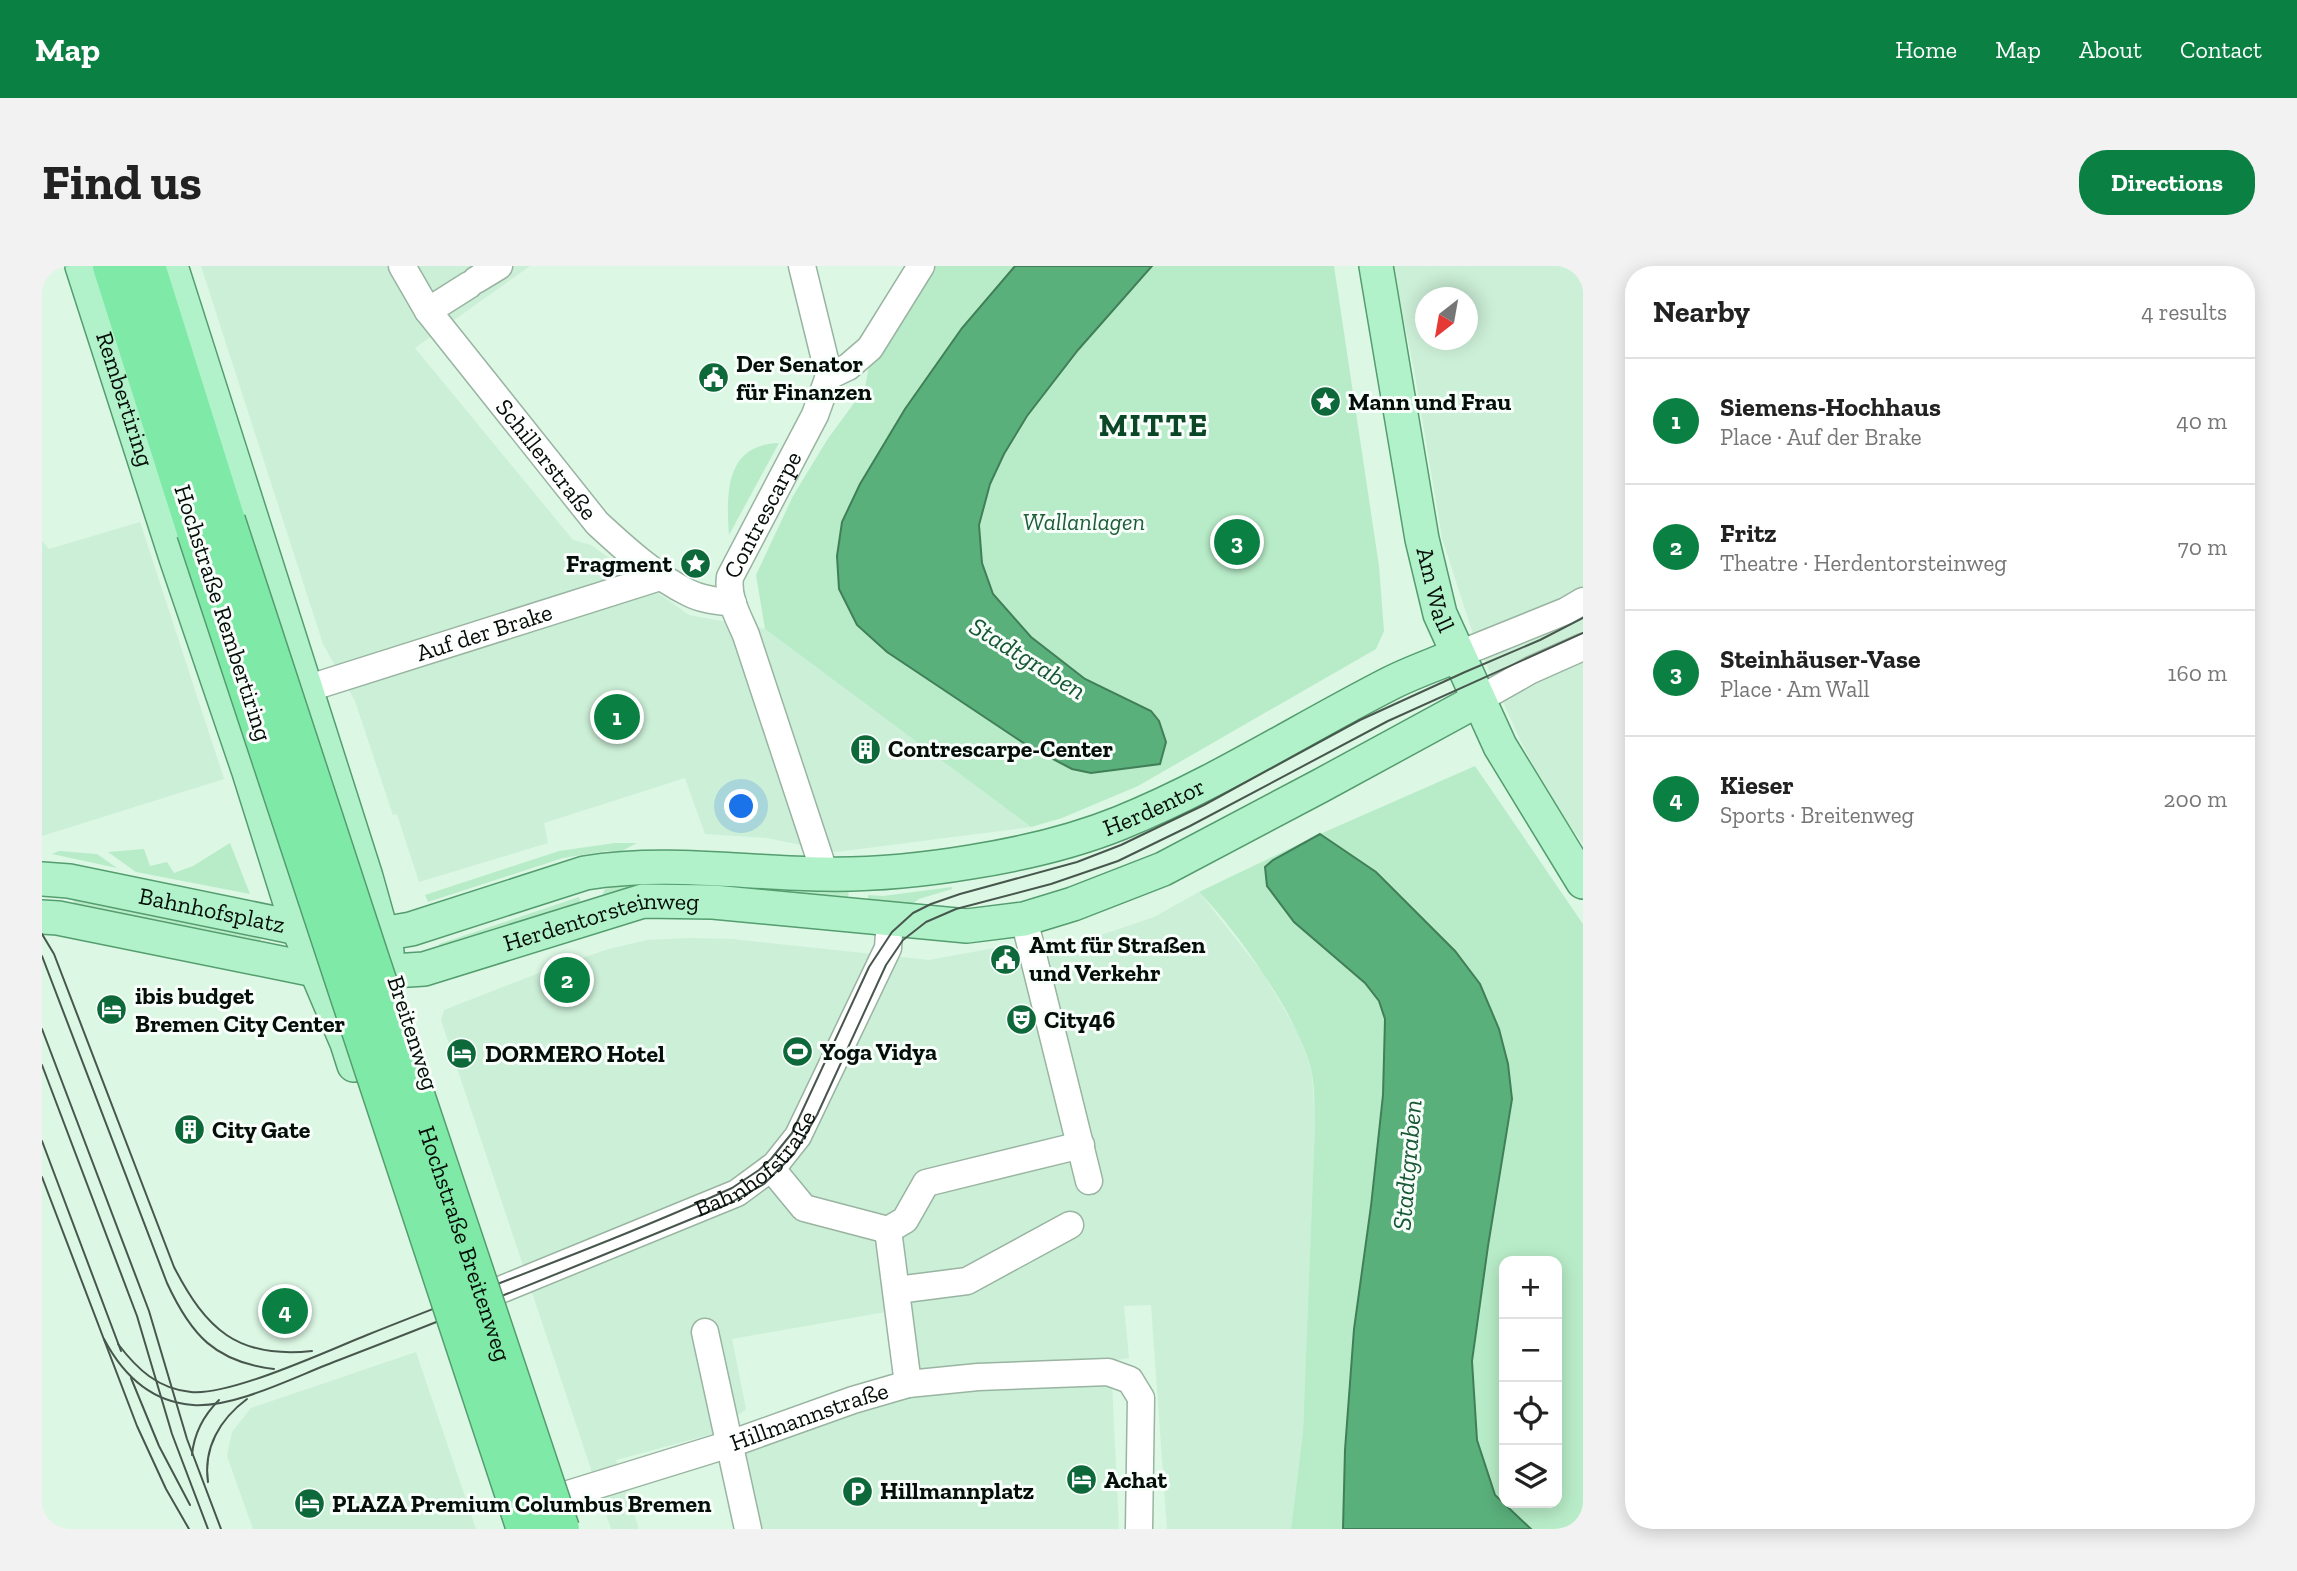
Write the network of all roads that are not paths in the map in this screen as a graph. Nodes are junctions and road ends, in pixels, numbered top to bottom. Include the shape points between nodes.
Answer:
1 (82, 266) edge
2 (112, 266) edge
3 (146, 266) edge
4 (171, 266) edge
5 (402, 266) edge
6 (499, 266) edge
7 (802, 266) edge
8 (921, 266) edge
9 (1376, 266) edge
10 (428, 311) junction
11 (829, 376) junction
12 (211, 526) junction
13 (663, 576) junction
14 (1583, 601) edge
15 (733, 603) junction
16 (1583, 647) edge
17 (1457, 655) junction
18 (306, 689) junction
19 (1478, 700) junction
20 (585, 873) junction
21 (825, 874) junction
22 (42, 879) edge
23 (1583, 882) edge
24 (599, 913) junction
25 (42, 917) edge
26 (890, 919) junction
27 (1024, 919) junction
28 (298, 928) junction
29 (359, 959) junction
30 (1081, 1145) junction
31 (771, 1168) junction
32 (1089, 1181) dead end
33 (1070, 1225) dead end
34 (888, 1230) junction
35 (500, 1290) junction
36 (897, 1290) junction
37 (705, 1332) dead end
38 (908, 1384) junction
39 (730, 1444) junction
40 (499, 1490) junction
41 (563, 1512) edge
42 (512, 1529) edge
43 (526, 1529) edge
44 (578, 1529) edge
45 (748, 1529) edge
46 (1139, 1529) edge

1 - 28 main road, Rembertiring
2 - 12 highway, Hochstraße Rembertiring
3 - 12 highway, Hochstraße Rembertiring
4 - 18 main road
5 - 10 street, Schillerstraße
6 - 10 street
7 - 11 street
8 - 11 street via 870,348
9 - 17 main road, Am Wall via 1422,539 1440,614
10 - 13 street, Schillerstraße via 597,523
11 - 15 street, Contrescarpe via 815,415 730,577
12 - 29 highway, Hochstraße Rembertiring, bridge
13 - 15 street, Schillerstraße via 690,594
13 - 18 street, Auf der Brake
14 - 17 street
15 - 21 street, Contrescarpe
16 - 19 street
17 - 19 main road, Am Wall
17 - 21 main road, Herdentor via 1391,682 1193,790 1091,834 972,862
18 - 29 main road
19 - 23 main road, Am Wall via 1500,746
19 - 27 main road via 1163,869
20 - 21 main road, Herdentorsteinweg via 643,866
20 - 24 main road
20 - 29 main road, Herdentorsteinweg via 411,929
22 - 28 main road, Bahnhofsplatz
24 - 26 main road, Herdentorsteinweg via 643,901 713,902
24 - 29 main road, Herdentorsteinweg via 424,969
25 - 29 main road, Bahnhofsplatz via 268,962
26 - 27 main road via 967,926
26 - 31 street, Bahnhofstraße via 888,948 808,1116 788,1151
27 - 30 street
28 - 29 main road, Rembertiring
28 - 29 main road, Bahnhofsplatz
29 - 35 main road, Breitenweg via 407,1022
29 - 40 main road via 347,1042 429,1295
29 - 41 highway, Hochstraße Breitenweg, bridge
29 - 43 highway, Hochstraße Breitenweg, bridge
30 - 32 street
30 - 34 street via 926,1183 905,1220
31 - 34 street via 804,1208
31 - 35 street, Bahnhofstraße via 737,1193
33 - 36 street via 967,1280
34 - 36 street
35 - 41 main road, Breitenweg
36 - 38 street
37 - 39 street
38 - 39 street, Hillmannstraße
38 - 46 street, Hillmannstraße via 1108,1372 1130,1380 1141,1398
39 - 41 street, Hillmannstraße
39 - 45 street
40 - 41 street, Hillmannstraße via 516,1501
40 - 42 main road
41 - 44 main road, Breitenweg

